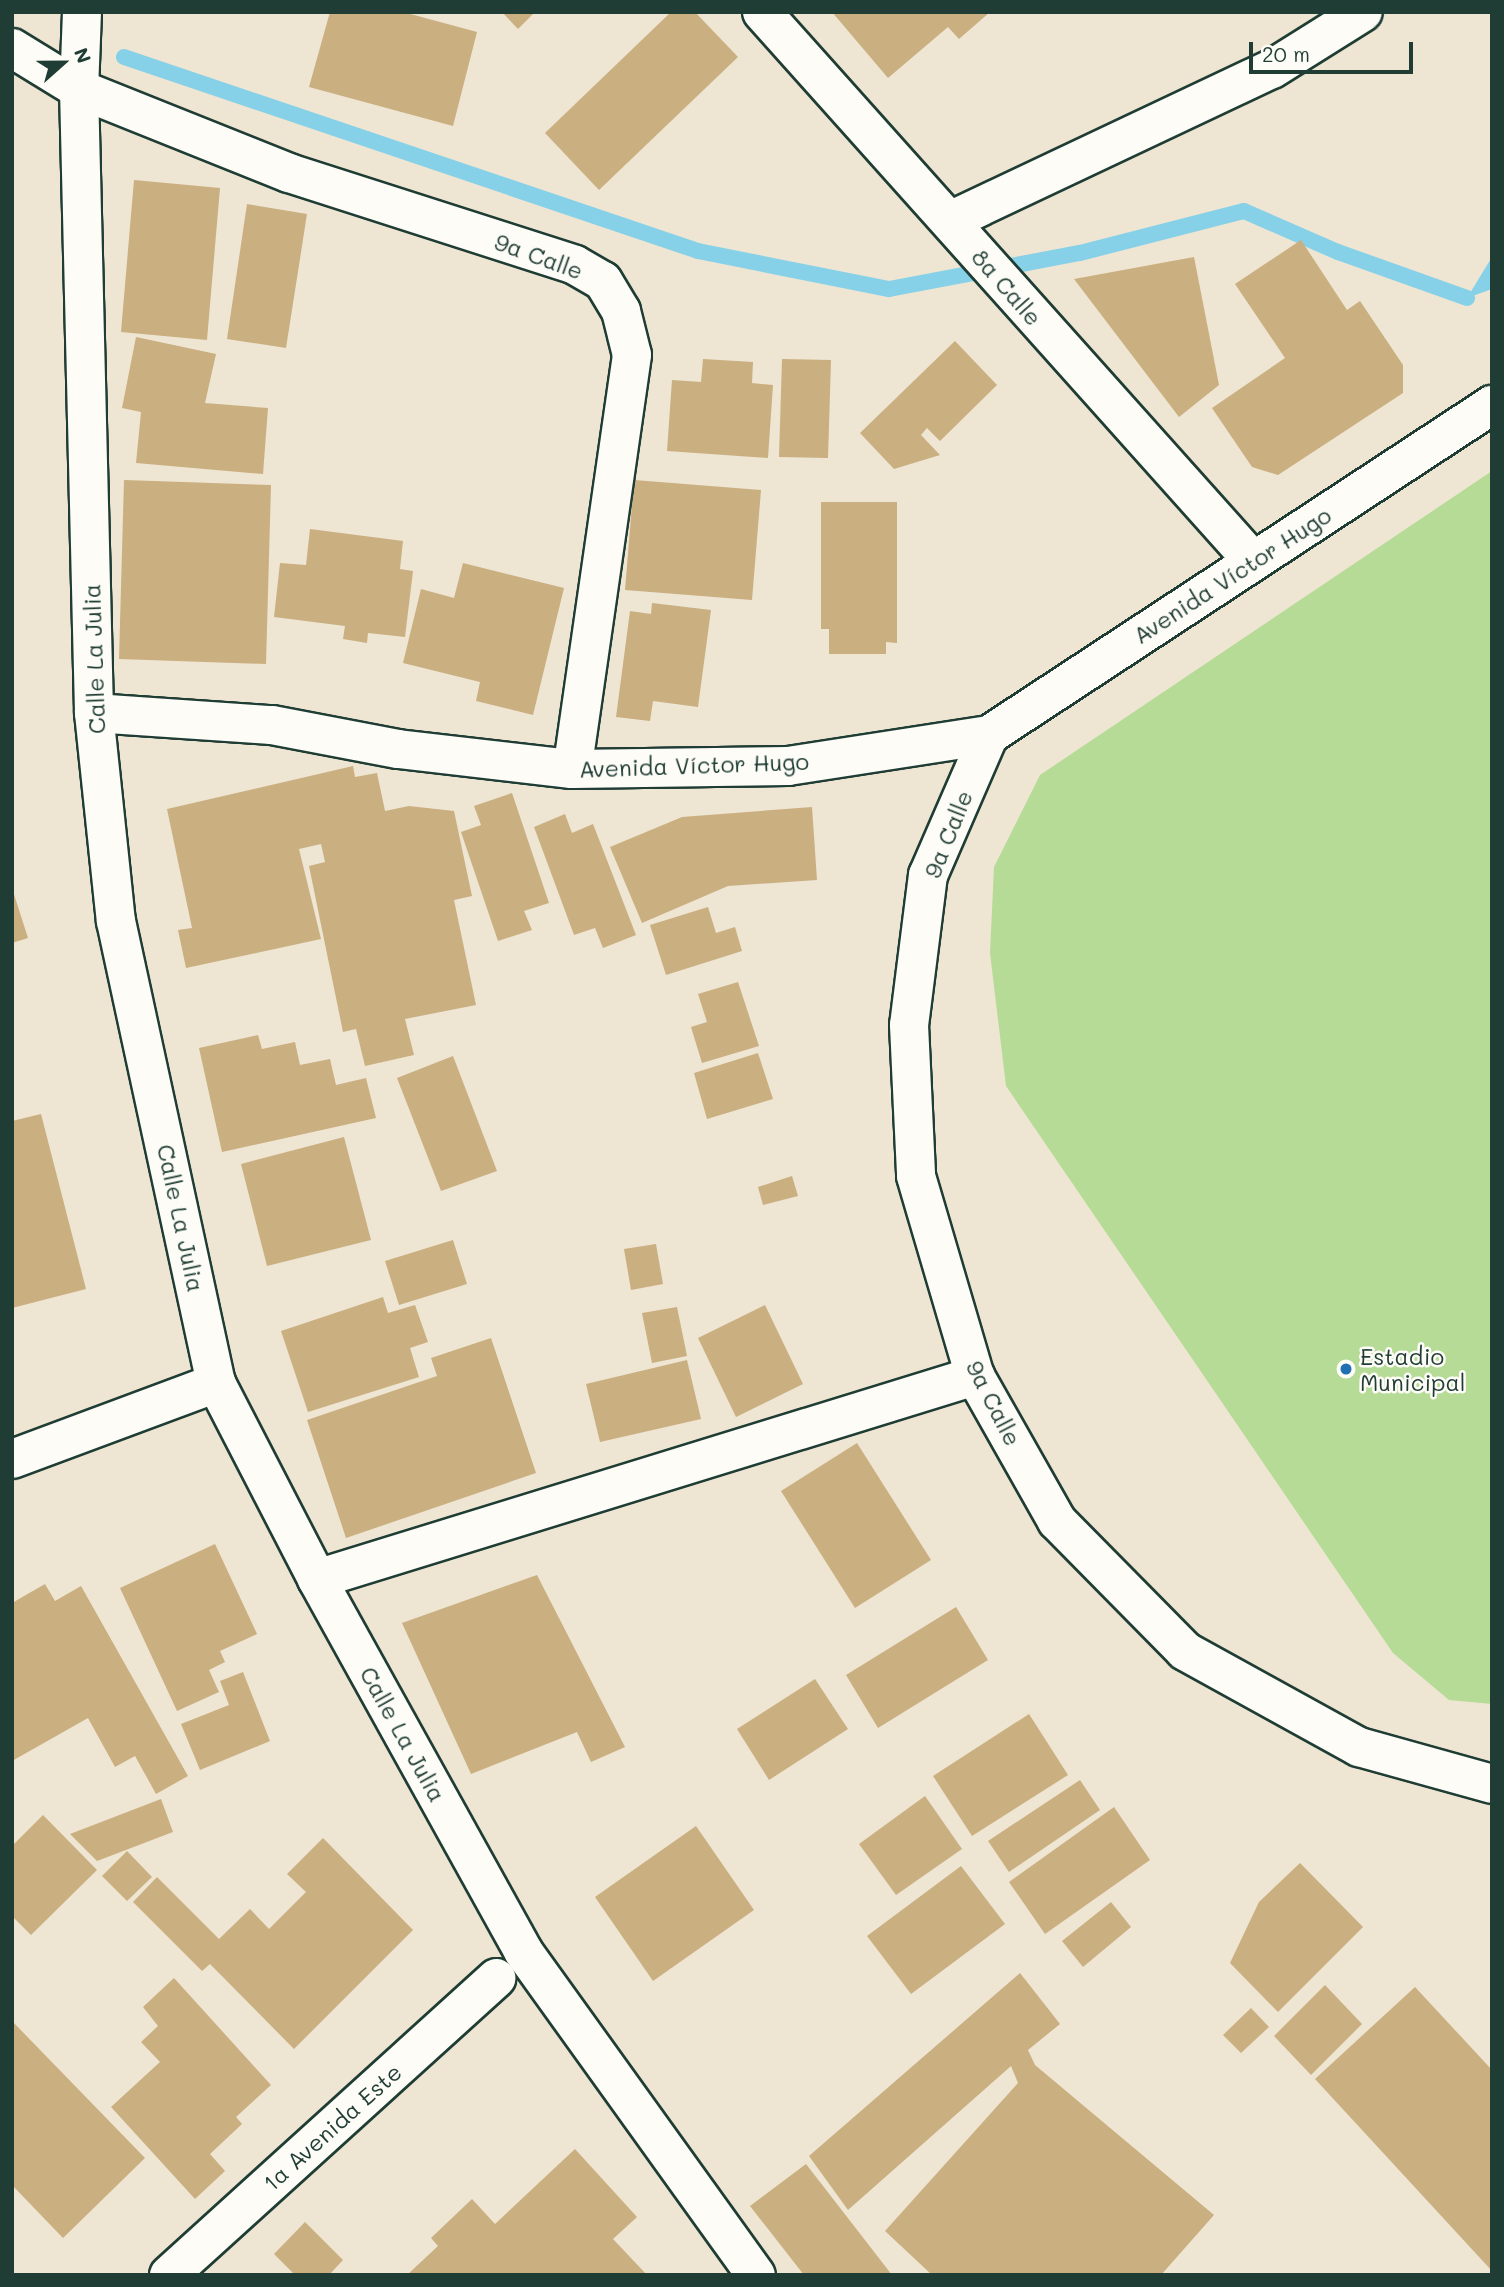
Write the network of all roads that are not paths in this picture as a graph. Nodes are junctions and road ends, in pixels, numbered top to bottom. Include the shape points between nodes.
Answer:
1 (82, 12) edge
2 (762, 12) edge
3 (1363, 12) edge
4 (12, 48) edge
5 (79, 89) junction
6 (950, 221) junction
7 (1492, 405) edge
8 (1253, 561) junction
9 (94, 713) junction
10 (989, 736) junction
11 (572, 769) junction
12 (975, 1376) junction
13 (216, 1383) junction
14 (12, 1459) edge
15 (317, 1579) junction
16 (1492, 1784) edge
17 (496, 1978) dead end
18 (169, 2275) edge
19 (756, 2275) edge

1 - 5 street, Calle La Julia
2 - 6 street, 8a Calle
3 - 6 street via 1272,69
4 - 5 street, 9a Calle
5 - 9 street, Calle La Julia
5 - 11 street, 9a Calle via 289,173 575,265 603,281 621,311 632,355
6 - 8 street, 8a Calle
7 - 8 street, Avenida Víctor Hugo
8 - 10 street, Avenida Víctor Hugo
9 - 11 street, Avenida Víctor Hugo via 272,725 398,750
9 - 13 street, Calle La Julia via 116,921
10 - 11 street, Avenida Víctor Hugo via 788,766
10 - 12 street, 9a Calle via 928,875 909,1025 916,1176
12 - 15 street
12 - 16 street, 9a Calle via 1057,1521 1185,1651 1359,1747
13 - 14 street
13 - 15 street, Calle La Julia
15 - 19 street, Calle La Julia via 523,1951
17 - 18 street, 1a Avenida Este

